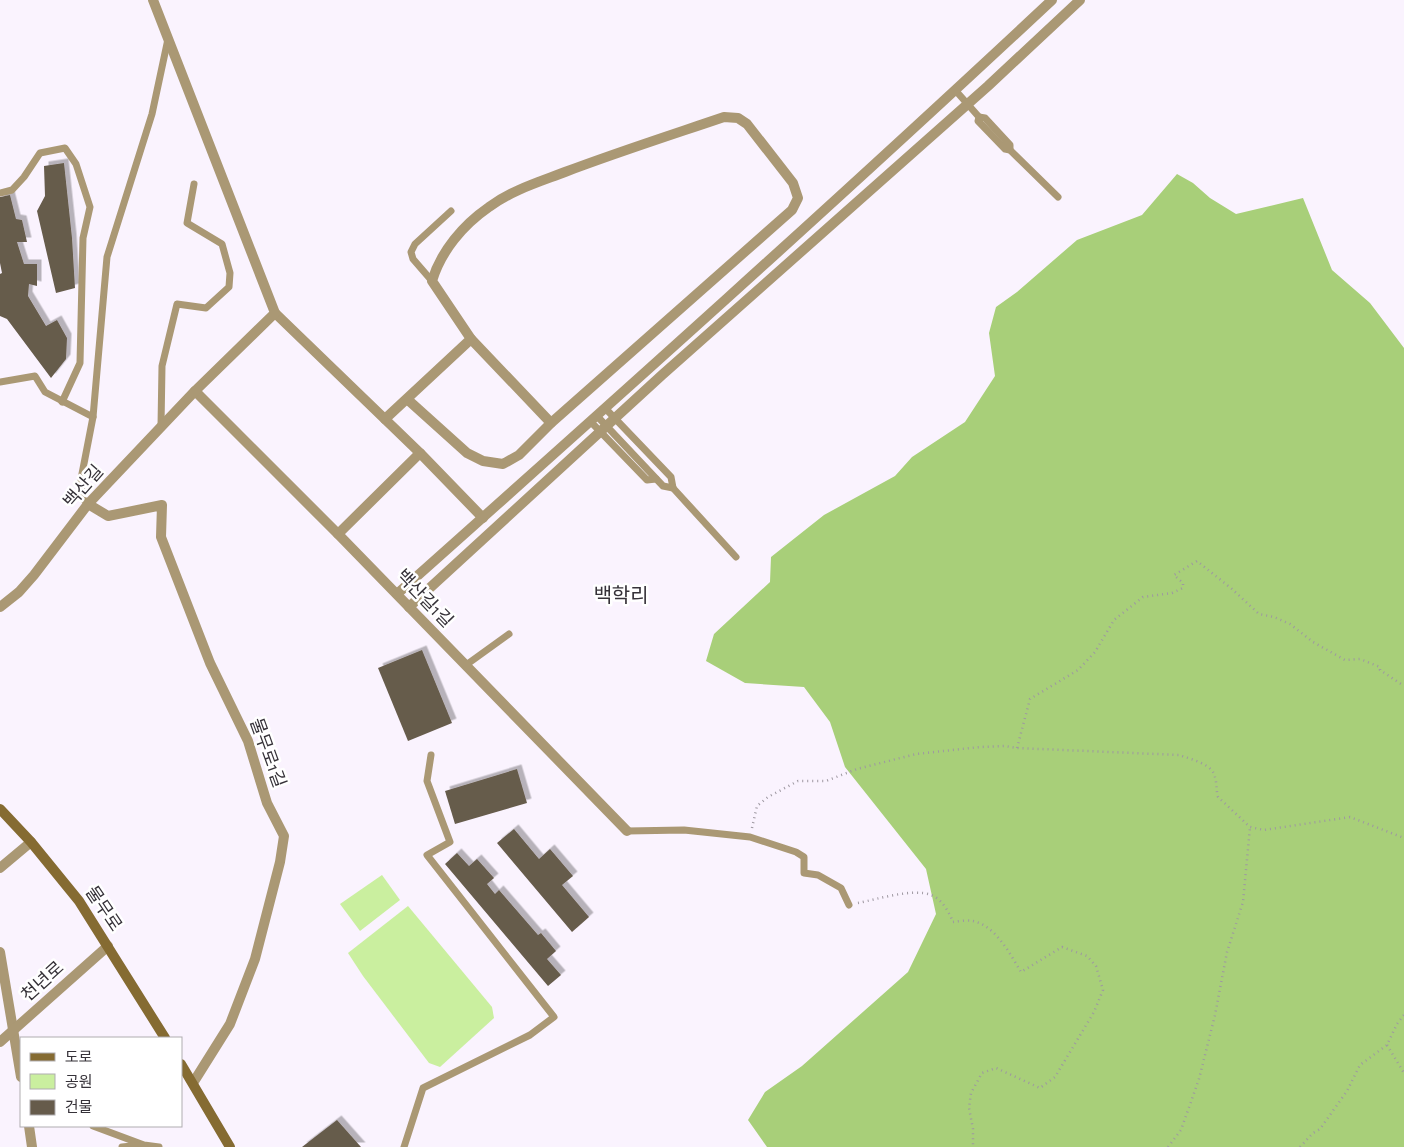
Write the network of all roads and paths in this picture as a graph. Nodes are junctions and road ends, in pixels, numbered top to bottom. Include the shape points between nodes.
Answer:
1 (153, 0) edge
2 (1052, 0) edge
3 (1080, 0) edge
4 (168, 39) junction
5 (956, 91) junction
6 (967, 104) junction
7 (194, 184) dead end
8 (0, 193) edge
9 (1058, 197) dead end
10 (450, 211) dead end
11 (432, 281) junction
12 (274, 313) junction
13 (471, 339) junction
14 (0, 382) edge
15 (196, 391) junction
16 (407, 399) junction
17 (62, 402) junction
18 (605, 408) junction
19 (93, 418) junction
20 (385, 419) junction
21 (594, 419) junction
22 (551, 423) junction
23 (607, 425) junction
24 (161, 426) junction
25 (420, 453) junction
26 (673, 488) junction
27 (88, 504) junction
28 (483, 518) junction
29 (338, 534) junction
30 (736, 557) dead end
31 (397, 594) junction
32 (0, 607) edge
33 (409, 607) junction
34 (509, 634) dead end
35 (466, 665) junction
36 (1404, 686) edge
37 (1018, 748) junction
38 (431, 755) dead end
39 (0, 809) edge
40 (1250, 827) junction
41 (627, 831) joint
42 (750, 837) junction
43 (1404, 838) edge
44 (31, 842) junction
45 (0, 868) edge
46 (849, 905) joint
47 (108, 946) junction
48 (0, 952) edge
49 (1404, 1015) edge
50 (14, 1029) junction
51 (164, 1037) edge
52 (0, 1042) edge
53 (1387, 1045) junction
54 (182, 1066) edge
55 (20, 1069) edge
56 (1404, 1074) edge
57 (193, 1083) junction
58 (28, 1127) edge
59 (97, 1127) edge
60 (144, 1145) junction
61 (32, 1147) edge
62 (122, 1147) edge
63 (160, 1147) edge
64 (230, 1147) edge
65 (404, 1147) edge
66 (973, 1147) edge
67 (1168, 1147) edge
68 (1300, 1147) edge

1 - 4 street
2 - 5 street
3 - 6 street
4 - 12 street
4 - 19 lane via 152,114 107,257
5 - 6 lane
5 - 18 street
6 - 9 lane via 979,116 978,122
6 - 23 street
7 - 24 lane via 187,224 222,244 230,273 229,287 206,308 177,304 162,366
8 - 17 lane via 12,190 40,153 65,148 76,164 90,207 83,238 80,363
10 - 11 lane via 415,244 411,252
11 - 13 street
11 - 22 street via 437,264 467,225 510,194 616,153 724,117 738,118 746,124 793,183 798,198 792,210
12 - 15 street, 백산길
12 - 20 street
13 - 16 street
13 - 22 street
14 - 17 lane via 35,376 45,392
15 - 24 street, 백산길
15 - 29 street, 백산길1길
16 - 20 street
16 - 22 street via 468,453 483,461 503,464 519,455
17 - 19 lane
18 - 21 street
18 - 23 lane
19 - 27 lane via 81,479 82,498
20 - 25 street
21 - 23 lane
21 - 28 street
23 - 26 lane via 671,476
23 - 26 lane via 647,480 656,479 662,486
23 - 33 street
24 - 27 street, 백산길
25 - 28 street
25 - 29 street
26 - 30 lane
27 - 32 street, 백산길 via 34,575
27 - 57 street, 물무로1길 via 108,516 162,505 161,537 210,663 248,741 267,803 284,836 255,959 230,1024
28 - 31 street
29 - 31 street, 백산길1길
31 - 33 street, 백산길1길
33 - 35 street, 백산길1길
34 - 35 lane
35 - 41 street, 백산길1길
36 - 37 path via 1380,667 1360,659 1345,660 1290,624 1259,614 1197,562 1174,574 1183,588 1143,597 1114,620 1095,652 1078,670 1030,698
37 - 40 path via 1179,755 1194,760 1215,775 1218,797
37 - 42 path via 980,747 916,754 857,769 826,781 798,781 757,806
38 - 65 lane via 427,780 450,842 427,855 554,1017 530,1035 423,1088
39 - 44 main road, 물무로
40 - 43 path via 1264,830 1350,817
40 - 67 path via 1243,902 1227,952 1206,1052 1181,1130
41 - 42 lane via 684,830
42 - 46 lane via 804,857 804,873 818,875 841,888
44 - 45 street
44 - 47 main road, 물무로 via 79,901
46 - 66 path via 914,892 932,895 948,909 953,922 973,921 993,932 1006,946 1021,972 1062,947 1087,956 1096,966 1103,990 1094,1012 1055,1076 1040,1088 996,1068 982,1073 971,1093 969,1108
47 - 50 street, 천년로
47 - 51 main road, 물무로
48 - 50 street
49 - 53 path
50 - 52 street, 천년로
50 - 55 street
53 - 56 path
53 - 68 path via 1360,1065 1347,1091 1320,1129
54 - 57 main road
57 - 64 main road
58 - 61 street
59 - 60 lane
60 - 62 lane
60 - 63 lane

